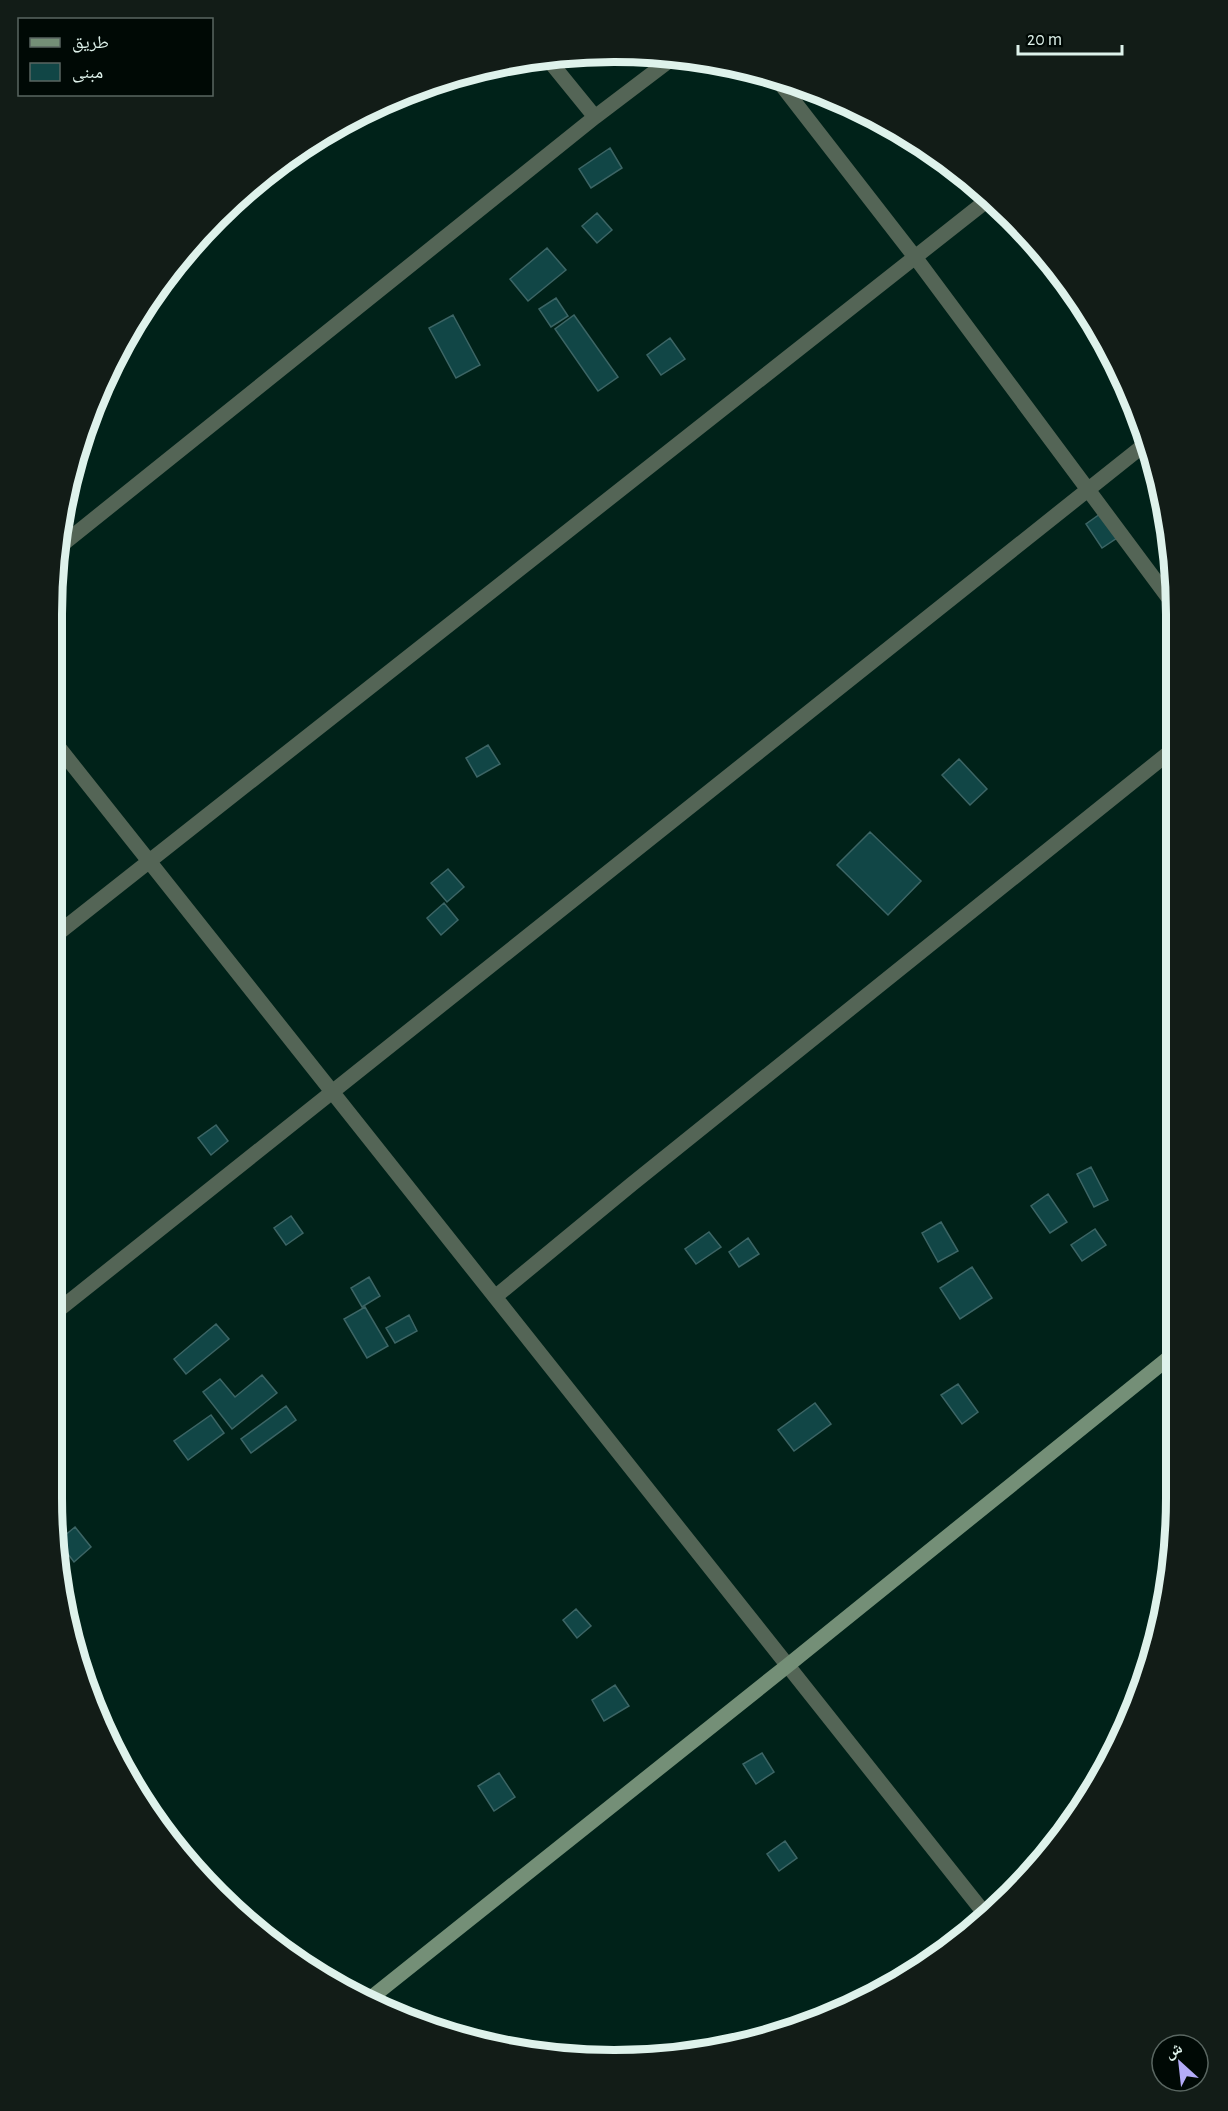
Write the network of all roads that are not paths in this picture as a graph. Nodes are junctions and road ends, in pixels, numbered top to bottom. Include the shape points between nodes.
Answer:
1 (665, 64) edge
2 (553, 65) edge
3 (784, 89) edge
4 (595, 117) junction
5 (983, 203) edge
6 (915, 257) junction
7 (1141, 448) edge
8 (1087, 490) junction
9 (66, 542) edge
10 (1165, 594) edge
11 (62, 751) edge
12 (1166, 755) edge
13 (150, 861) junction
14 (62, 930) edge
15 (332, 1091) junction
16 (495, 1297) junction
17 (62, 1307) edge
18 (1166, 1360) edge
19 (787, 1666) junction
20 (981, 1909) edge
21 (375, 1995) edge

1 - 4 street
2 - 4 street
3 - 6 street
4 - 9 street
5 - 6 street
6 - 8 street
6 - 13 street
7 - 8 street
8 - 10 street
8 - 15 street
11 - 13 street
12 - 16 street
13 - 14 street
13 - 15 street
15 - 16 street
15 - 17 street
16 - 19 street
18 - 19 street
19 - 20 street
19 - 21 street

